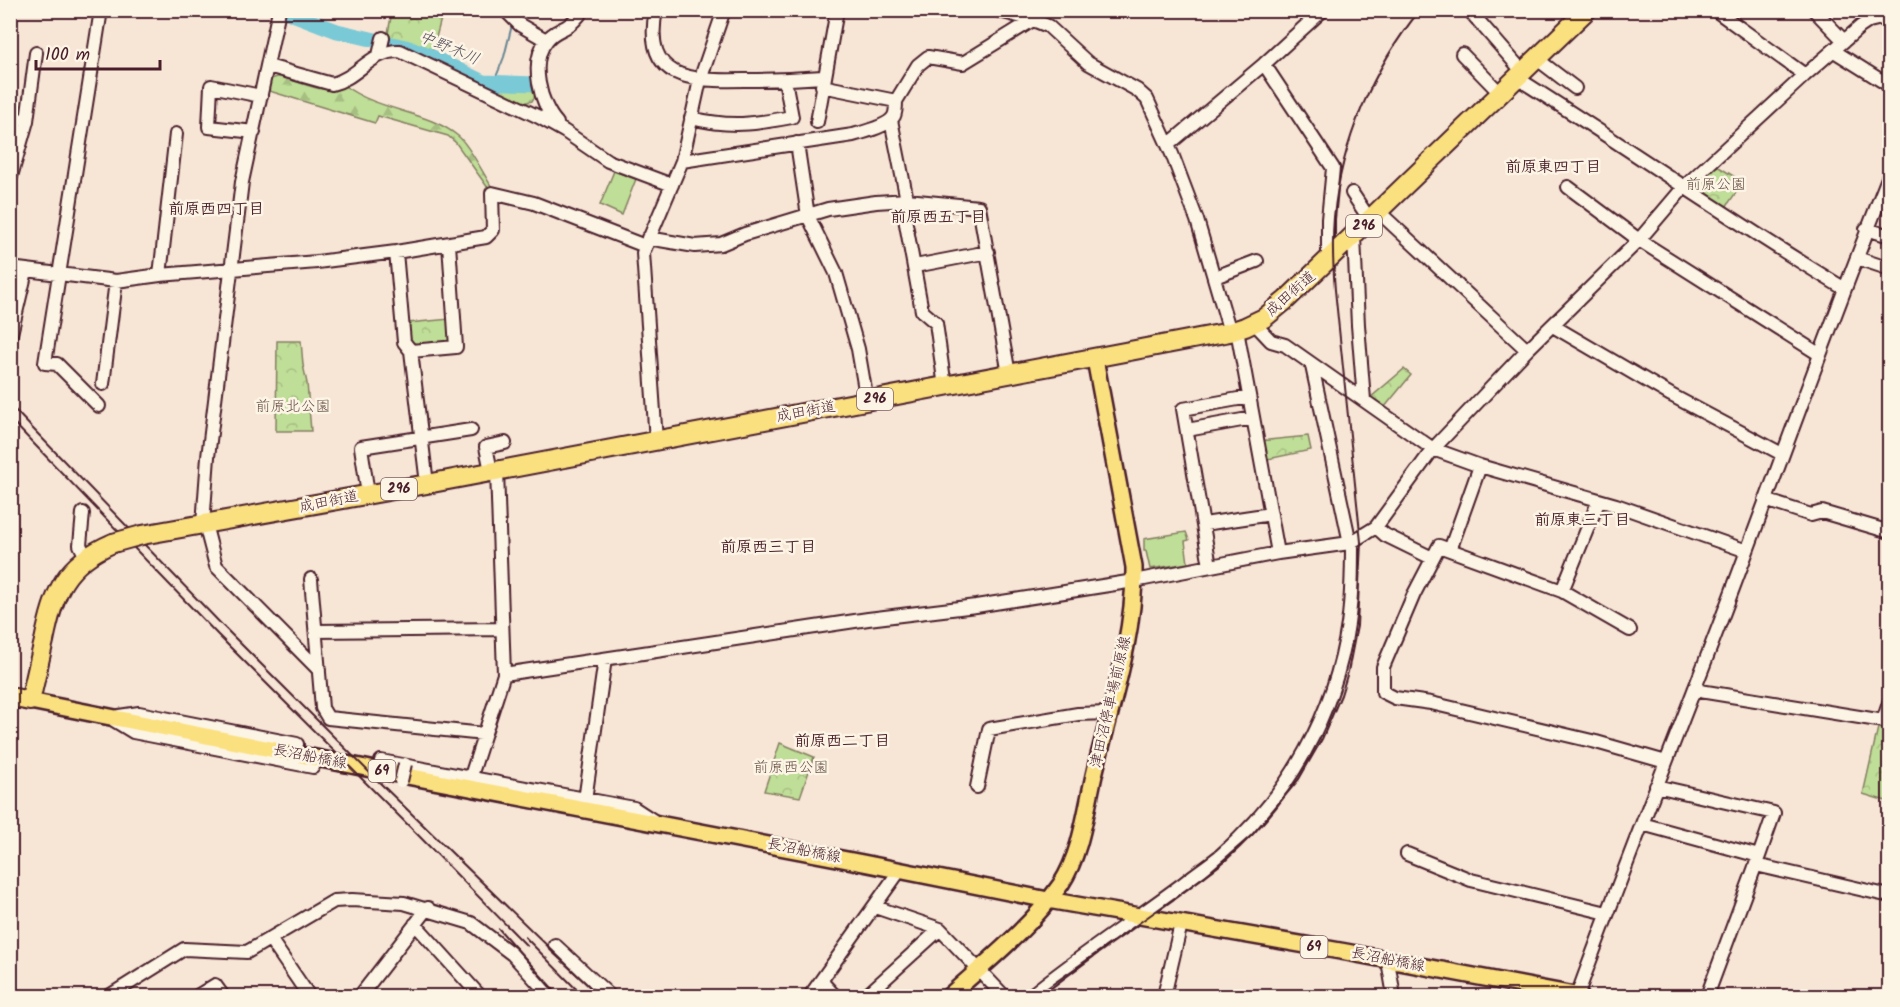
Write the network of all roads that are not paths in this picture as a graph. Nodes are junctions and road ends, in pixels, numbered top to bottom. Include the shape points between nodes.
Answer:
1 (101, 10) edge
2 (505, 10) edge
3 (583, 10) edge
4 (656, 10) edge
5 (724, 10) edge
6 (837, 10) edge
7 (996, 10) edge
8 (1323, 10) edge
9 (1469, 10) edge
10 (1587, 10) edge
11 (1814, 10) edge
12 (1721, 12) edge
13 (278, 13) edge
14 (1890, 16) edge
15 (1033, 20) junction
16 (546, 40) junction
17 (1844, 41) junction
18 (1834, 51) junction
19 (36, 53) dead end
20 (1462, 54) dead end
21 (1537, 59) junction
22 (1264, 64) junction
23 (267, 66) junction
24 (1520, 75) junction
25 (1805, 75) junction
26 (700, 80) junction
27 (785, 80) junction
28 (823, 82) junction
29 (1890, 86) edge
30 (539, 87) junction
31 (1575, 88) dead end
32 (1501, 94) junction
33 (261, 96) junction
34 (896, 101) junction
35 (523, 109) junction
36 (10, 117) edge
37 (692, 118) junction
38 (891, 120) junction
39 (27, 121) junction
40 (817, 122) dead end
41 (559, 127) junction
42 (254, 132) junction
43 (176, 134) dead end
44 (797, 143) junction
45 (1168, 145) junction
46 (682, 161) junction
47 (1890, 173) edge
48 (10, 180) edge
49 (672, 185) junction
50 (1568, 187) dead end
51 (1684, 187) junction
52 (1352, 193) dead end
53 (906, 200) junction
54 (904, 213) dead end
55 (808, 216) junction
56 (1374, 216) junction
57 (1866, 229) junction
58 (1354, 236) junction
59 (1890, 236) edge
60 (1639, 240) junction
61 (647, 242) junction
62 (449, 244) junction
63 (396, 252) junction
64 (988, 252) junction
65 (1857, 258) junction
66 (1257, 261) dead end
67 (1328, 261) junction
68 (915, 266) junction
69 (10, 268) edge
70 (230, 269) junction
71 (1890, 269) edge
72 (26, 271) junction
73 (60, 275) junction
74 (160, 275) junction
75 (1215, 277) junction
76 (116, 281) junction
77 (1845, 289) junction
78 (1553, 326) junction
79 (1240, 328) junction
80 (10, 338) edge
81 (1527, 350) junction
82 (411, 351) junction
83 (1820, 354) junction
84 (1095, 359) junction
85 (1312, 366) junction
86 (1009, 374) junction
87 (103, 384) dead end
88 (945, 387) junction
89 (1250, 397) junction
90 (1364, 400) junction
91 (867, 401) junction
92 (99, 406) dead end
93 (1253, 418) junction
94 (471, 430) dead end
95 (1187, 430) junction
96 (421, 438) junction
97 (656, 441) junction
98 (505, 443) dead end
99 (1433, 449) junction
100 (1782, 453) junction
101 (1480, 466) junction
102 (494, 471) junction
103 (427, 484) junction
104 (368, 494) junction
105 (1599, 500) junction
106 (1765, 500) junction
107 (83, 513) dead end
108 (1271, 514) junction
109 (204, 524) junction
110 (1204, 524) junction
111 (1376, 527) junction
112 (1890, 532) edge
113 (1351, 543) junction
114 (1449, 550) junction
115 (1747, 551) junction
116 (1278, 553) junction
117 (86, 557) junction
118 (1432, 558) junction
119 (1210, 566) junction
120 (311, 579) dead end
121 (1134, 581) junction
122 (1562, 591) junction
123 (502, 629) junction
124 (1630, 630) dead end
125 (316, 631) junction
126 (605, 659) junction
127 (319, 670) junction
128 (504, 674) junction
129 (1694, 690) junction
130 (10, 697) edge
131 (1890, 700) edge
132 (30, 701) junction
133 (1109, 713) junction
134 (109, 717) junction
135 (1886, 722) edge
136 (484, 734) junction
137 (295, 756) junction
138 (381, 760) dead end
139 (1666, 762) junction
140 (405, 764) junction
141 (313, 767) dead end
142 (471, 776) junction
143 (1656, 786) junction
144 (977, 787) dead end
145 (585, 800) junction
146 (655, 822) junction
147 (1642, 824) junction
148 (1407, 854) dead end
149 (1757, 860) junction
150 (900, 870) junction
151 (1890, 896) edge
152 (1048, 900) junction
153 (875, 907) junction
154 (428, 908) junction
155 (1607, 913) junction
156 (1139, 915) junction
157 (415, 924) junction
158 (1181, 924) junction
159 (940, 929) junction
160 (270, 939) junction
161 (555, 945) dead end
162 (1388, 961) junction
163 (978, 970) junction
164 (821, 981) junction
165 (109, 996) edge
166 (197, 996) edge
167 (223, 996) edge
168 (309, 996) edge
169 (360, 996) edge
170 (480, 996) edge
171 (550, 996) edge
172 (610, 996) edge
173 (810, 996) edge
174 (835, 996) edge
175 (866, 996) edge
176 (949, 996) edge
177 (1004, 996) edge
178 (1030, 996) edge
179 (1164, 996) edge
180 (1394, 996) edge
181 (1578, 996) edge
182 (1707, 996) edge

1 - 73 street
2 - 16 street via 519,25
3 - 16 street
4 - 26 street via 653,38 659,57 669,69
5 - 26 street
6 - 28 street
7 - 15 street
8 - 22 street
9 - 24 street
10 - 21 highway, 成田街道 / 296
11 - 17 street
12 - 25 street
13 - 23 street
14 - 17 street via 1869,21
15 - 34 street via 963,63 928,57 918,65
15 - 45 street via 1048,26 1088,63 1147,99
16 - 30 street via 540,58
17 - 18 street
18 - 25 street
18 - 29 street
19 - 39 street
20 - 32 street
21 - 24 highway, 成田街道 / 296
21 - 31 street
22 - 45 street
22 - 67 street via 1333,168
23 - 33 street
23 - 35 street via 332,84 381,46 386,52 400,51 449,68
24 - 32 highway, 成田街道 / 296
24 - 51 street
25 - 51 street
26 - 27 street
26 - 37 street
27 - 28 street
27 - 37 street via 792,117 750,125 717,125
28 - 34 street
28 - 40 street
30 - 35 street via 538,104
30 - 41 street via 545,107
32 - 56 highway, 成田街道 / 296
33 - 42 street
33 - 42 street via 211,86 209,127
34 - 38 street
35 - 41 street
36 - 39 street
37 - 46 street
38 - 44 street via 853,135
38 - 53 street
39 - 48 street
41 - 49 street via 608,161
42 - 70 street via 242,182
43 - 74 street
44 - 46 street
44 - 55 street
45 - 75 street
46 - 49 street
47 - 57 street
49 - 61 street
50 - 60 street
51 - 60 street
51 - 77 street
52 - 56 street
53 - 55 street via 838,206
53 - 64 street via 979,207
54 - 68 street
55 - 61 street via 721,244
55 - 91 street via 837,273 858,349
56 - 58 highway, 成田街道 / 296
56 - 81 street
57 - 59 street
57 - 65 street
58 - 67 highway, 成田街道 / 296
58 - 90 street
60 - 78 street
60 - 83 street
61 - 62 street via 534,202 492,193 493,230 486,237
61 - 97 street via 642,262
62 - 63 street
62 - 82 street via 456,347
63 - 70 street
63 - 82 street via 404,342
64 - 68 street
64 - 86 street
65 - 71 street
65 - 77 street
66 - 75 street
67 - 79 highway, 成田街道 / 296 via 1274,310
68 - 88 street via 922,311 936,323
69 - 72 street
70 - 74 street
70 - 109 street
72 - 73 street
72 - 80 street
73 - 76 street
73 - 92 street via 45,363 57,364
74 - 76 street
75 - 79 street
76 - 87 street
77 - 83 street
78 - 81 street
78 - 100 street via 1680,400
79 - 84 highway, 成田街道 / 296
79 - 85 street via 1285,345
79 - 89 street
81 - 99 street
82 - 96 street
83 - 100 street
84 - 86 highway, 成田街道 / 296
84 - 121 main road, 津田沼停車場前原線
85 - 90 street
85 - 113 street
86 - 88 highway, 成田街道 / 296
88 - 91 highway, 成田街道 / 296
89 - 93 street
89 - 95 street via 1183,409
90 - 99 street
91 - 97 highway, 成田街道 / 296
93 - 95 street
93 - 108 street
94 - 96 street
95 - 110 street
96 - 103 street
96 - 104 street via 361,447
97 - 102 highway, 成田街道 / 296
98 - 102 street via 486,447
99 - 101 street
99 - 111 street
100 - 106 street
101 - 105 street
101 - 114 street
102 - 103 highway, 成田街道 / 296
102 - 123 street
103 - 104 highway, 成田街道 / 296
104 - 109 highway, 成田街道 / 296
105 - 115 street
105 - 122 street
106 - 112 street via 1811,515 1822,512
106 - 115 street
107 - 117 street via 80,545
108 - 110 street
108 - 116 street
109 - 117 highway, 成田街道 / 296, bridge via 113,543
109 - 127 street via 216,566
110 - 119 street
111 - 113 street
111 - 118 street
113 - 116 street
113 - 156 street via 1348,626 1336,676 1296,769 1269,807 1220,855
114 - 118 street via 1439,546
114 - 122 street
115 - 129 street
116 - 119 street
117 - 132 highway, 成田街道 / 296 via 68,573 52,603
118 - 139 street via 1383,667 1383,692
119 - 121 street
120 - 125 street
121 - 126 street
121 - 133 main road, 津田沼停車場前原線
122 - 124 street
123 - 125 street
123 - 128 street
125 - 127 street
126 - 128 street
126 - 145 street
127 - 136 street via 322,708 328,718
128 - 136 street
129 - 135 street
129 - 139 street
130 - 132 highway
131 - 135 street
132 - 134 main road, 長沼船橋線 / 69
133 - 144 street via 1078,714 989,729
133 - 152 main road, 津田沼停車場前原線 via 1074,854 1062,882
134 - 137 street via 133,732
134 - 137 street via 139,713 297,744
134 - 146 main road, 長沼船橋線 / 69
136 - 142 street
137 - 141 street
138 - 140 street
139 - 143 street
140 - 142 street
140 - 146 street, bridge via 401,781 625,825
142 - 145 street
143 - 147 street
143 - 149 street via 1774,813
145 - 146 street via 634,808
146 - 150 main road, 長沼船橋線 / 69
147 - 149 street
147 - 155 street
148 - 155 street via 1480,883
149 - 151 street
149 - 182 street
150 - 152 main road, 長沼船橋線 / 69
150 - 153 street
152 - 156 main road, 長沼船橋線 / 69
152 - 163 main road, 津田沼停車場前原線
153 - 159 street
153 - 164 street
154 - 157 street
154 - 160 street via 377,900 334,901
154 - 171 street via 484,931 512,954
155 - 181 street
156 - 158 main road, 長沼船橋線 / 69
156 - 178 street
157 - 169 street
157 - 170 street
158 - 162 main road, 長沼船橋線 / 69
158 - 179 street
159 - 163 street
159 - 175 street
160 - 165 street via 247,952 184,949
160 - 168 street
161 - 172 street
162 - 180 street
162 - 181 main road, 長沼船橋線 / 69
163 - 176 main road, 津田沼停車場前原線
163 - 177 street
164 - 173 street
164 - 174 street
166 - 167 street via 215,985

